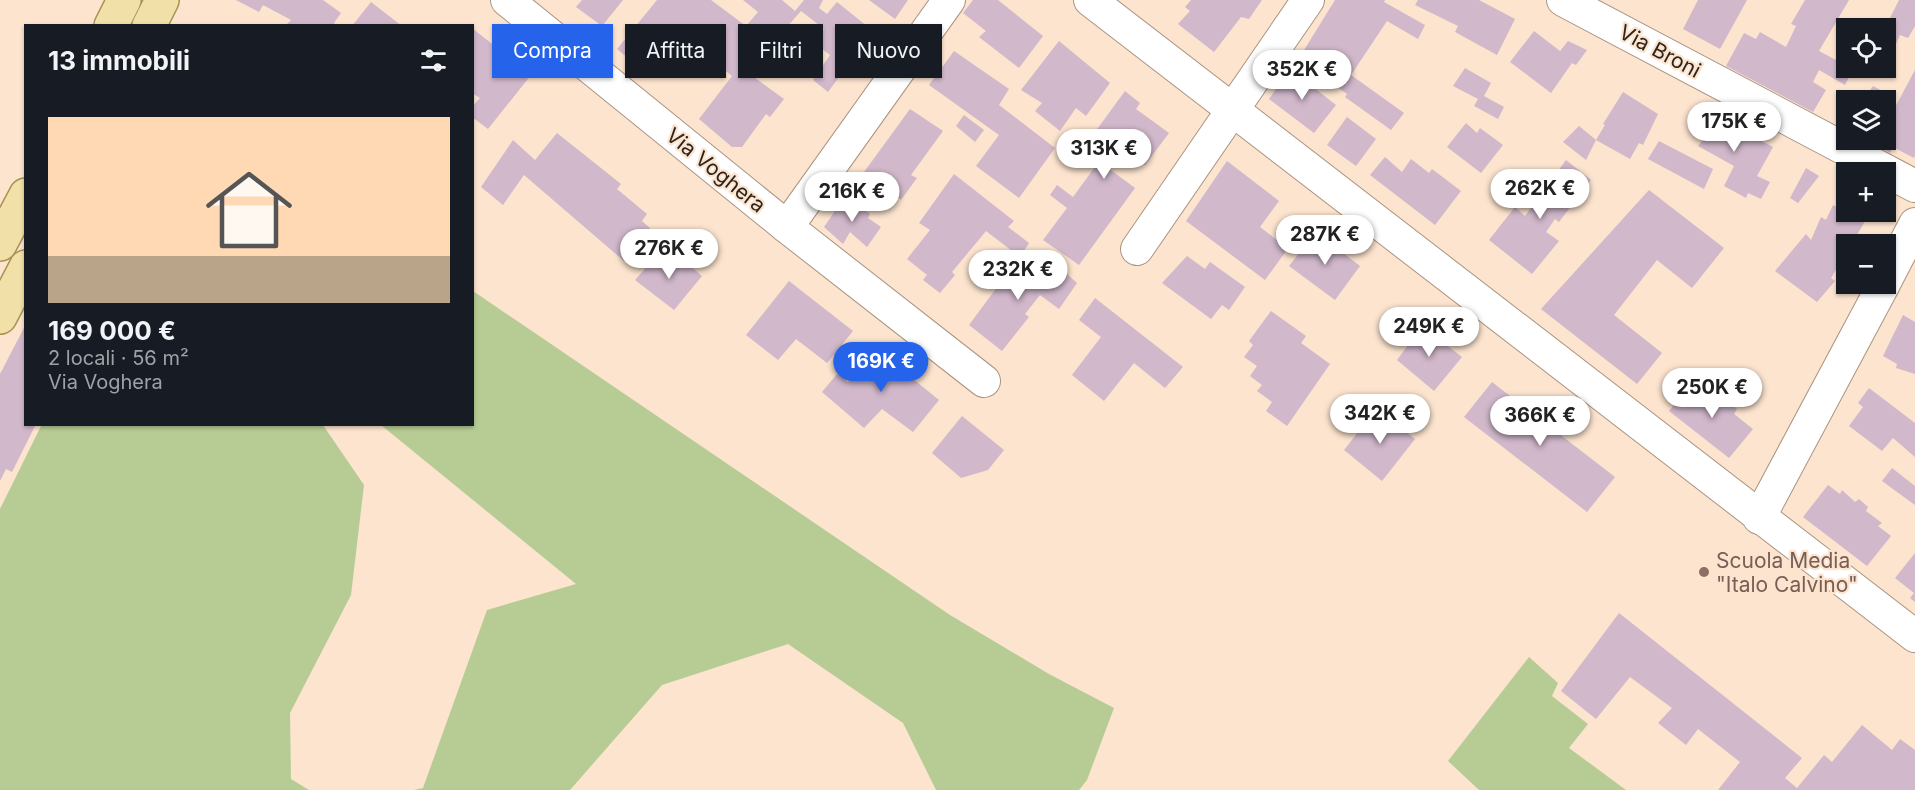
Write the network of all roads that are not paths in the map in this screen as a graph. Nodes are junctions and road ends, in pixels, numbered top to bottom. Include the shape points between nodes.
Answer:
1 (124, 0) edge
2 (162, 0) edge
3 (507, 0) edge
4 (949, 0) edge
5 (1090, 0) edge
6 (1308, 0) edge
7 (1563, 0) edge
8 (112, 24) edge
9 (150, 24) edge
10 (1233, 110) junction
11 (1915, 186) edge
12 (24, 199) edge
13 (1915, 224) edge
14 (787, 227) junction
15 (0, 244) edge
16 (1137, 249) dead end
17 (1896, 261) edge
18 (24, 271) edge
19 (1879, 294) edge
20 (0, 316) edge
21 (984, 381) dead end
22 (1759, 518) junction
23 (1915, 636) edge

1 - 8 main road
2 - 9 main road
3 - 14 street, Via Voghera
4 - 14 street
5 - 10 street
6 - 10 street
7 - 11 street, Via Broni
10 - 16 street
10 - 22 street
12 - 15 main road
13 - 17 street
14 - 21 street, Via Voghera
18 - 20 main road
19 - 22 street
22 - 23 street

